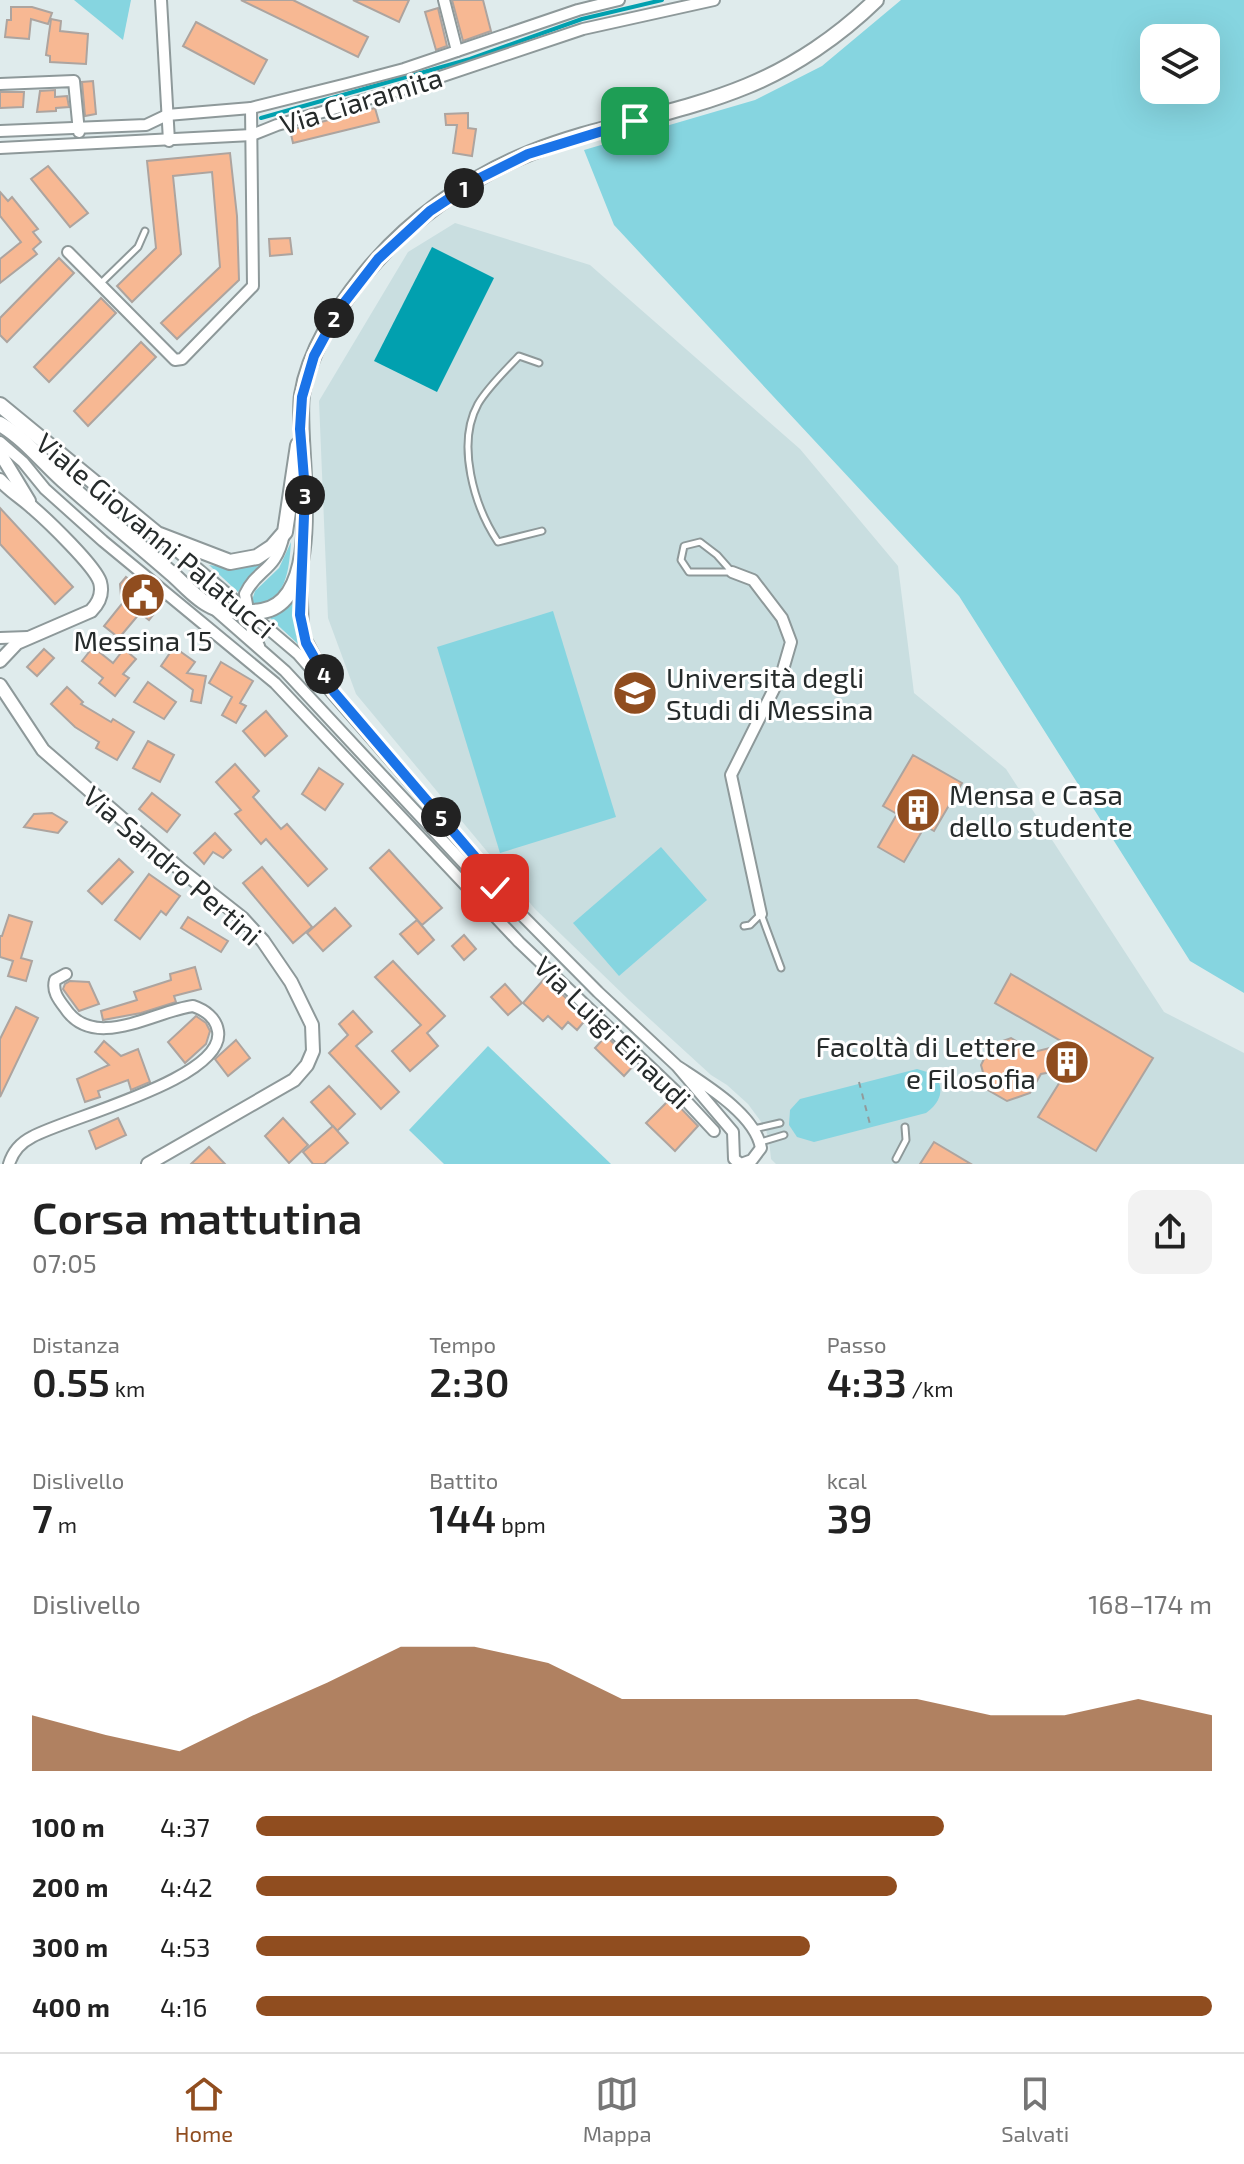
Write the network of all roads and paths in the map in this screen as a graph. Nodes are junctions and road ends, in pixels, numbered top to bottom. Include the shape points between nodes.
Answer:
1 (161, 0) edge
2 (444, 0) edge
3 (619, 0) edge
4 (714, 0) edge
5 (873, 3) edge
6 (499, 36) junction
7 (457, 51) junction
8 (507, 54) junction
9 (0, 84) edge
10 (251, 108) junction
11 (167, 115) junction
12 (79, 128) junction
13 (0, 131) edge
14 (252, 135) junction
15 (169, 141) junction
16 (81, 143) junction
17 (0, 148) edge
18 (145, 231) dead end
19 (68, 252) dead end
20 (99, 284) junction
21 (539, 363) dead end
22 (0, 405) edge
23 (0, 424) edge
24 (300, 429) junction
25 (0, 442) edge
26 (2, 460) edge
27 (27, 469) junction
28 (0, 480) edge
29 (33, 507) junction
30 (542, 531) dead end
31 (285, 532) junction
32 (157, 534) junction
33 (301, 567) junction
34 (732, 572) junction
35 (211, 607) junction
36 (248, 611) junction
37 (30, 637) junction
38 (0, 638) edge
39 (260, 649) junction
40 (0, 661) edge
41 (0, 685) edge
42 (334, 692) junction
43 (495, 888) junction
44 (761, 914) junction
45 (744, 926) dead end
46 (781, 968) dead end
47 (66, 974) dead end
48 (677, 1066) junction
49 (859, 1082) dead end
50 (780, 1123) dead end
51 (905, 1127) dead end
52 (871, 1128) dead end
53 (753, 1129) junction
54 (714, 1131) dead end
55 (784, 1135) dead end
56 (760, 1142) junction
57 (896, 1159) dead end
58 (9, 1164) edge
59 (148, 1164) edge

1 - 11 street
2 - 7 street
3 - 6 street, Via Ciaramita
4 - 8 street, Via Ciaramita via 583,29
5 - 24 main road via 814,50 750,85 528,154 438,205 392,244 340,308 314,356 302,397
6 - 7 street, Via Ciaramita
6 - 8 street
7 - 10 street, Via Ciaramita
8 - 14 street, Via Ciaramita
9 - 12 street via 74,81
10 - 11 street, Via Ciaramita
10 - 14 street
11 - 12 street, Via Ciaramita via 146,125
11 - 15 street
12 - 13 street, Via Ciaramita
12 - 16 street
14 - 15 street, Via Ciaramita
14 - 20 street via 252,288 182,359 175,360
15 - 16 street, Via Ciaramita
16 - 17 street, Via Ciaramita
18 - 20 lane via 138,247
19 - 20 street
21 - 30 lane via 519,356 478,404 467,432 470,473 498,542
22 - 32 main road, Viale Giovanni Palatucci
23 - 35 main road, Viale Giovanni Palatucci
24 - 31 main road
24 - 33 main road via 305,479
25 - 27 street, Via Luigi Einaudi
26 - 27 street
26 - 29 street
27 - 54 street, Via Luigi Einaudi via 124,559 275,683 480,902
28 - 29 street
29 - 37 street via 92,569 101,590 86,615
31 - 32 main road via 257,557 230,562
31 - 36 street via 273,565 245,594
32 - 36 street, Viale Giovanni Palatucci
33 - 36 main road via 280,603
33 - 42 street via 303,634
34 - 34 lane via 700,542 684,546 681,560 689,572
34 - 44 street via 753,580 782,618 791,642 782,673 731,775
35 - 36 main road
35 - 39 street, Viale Giovanni Palatucci
36 - 39 street
36 - 42 street, Viale Giovanni Palatucci
37 - 38 street
37 - 40 street
39 - 43 street, Viale Giovanni Palatucci via 472,872
41 - 59 street, Via Sandro Pertini via 43,750 256,932 312,1025 313,1051 294,1080
42 - 43 street, Viale Giovanni Palatucci via 482,865
43 - 48 street, Viale Giovanni Palatucci
44 - 45 lane
44 - 46 lane
47 - 58 street via 55,980 55,993 81,1024 106,1029 193,1006 212,1018 217,1043 161,1086 33,1136 13,1152
48 - 53 street via 721,1097
48 - 56 street via 733,1132 734,1159 741,1164 752,1160
49 - 52 path
50 - 53 lane
51 - 57 lane via 906,1140
53 - 56 street
55 - 56 lane

